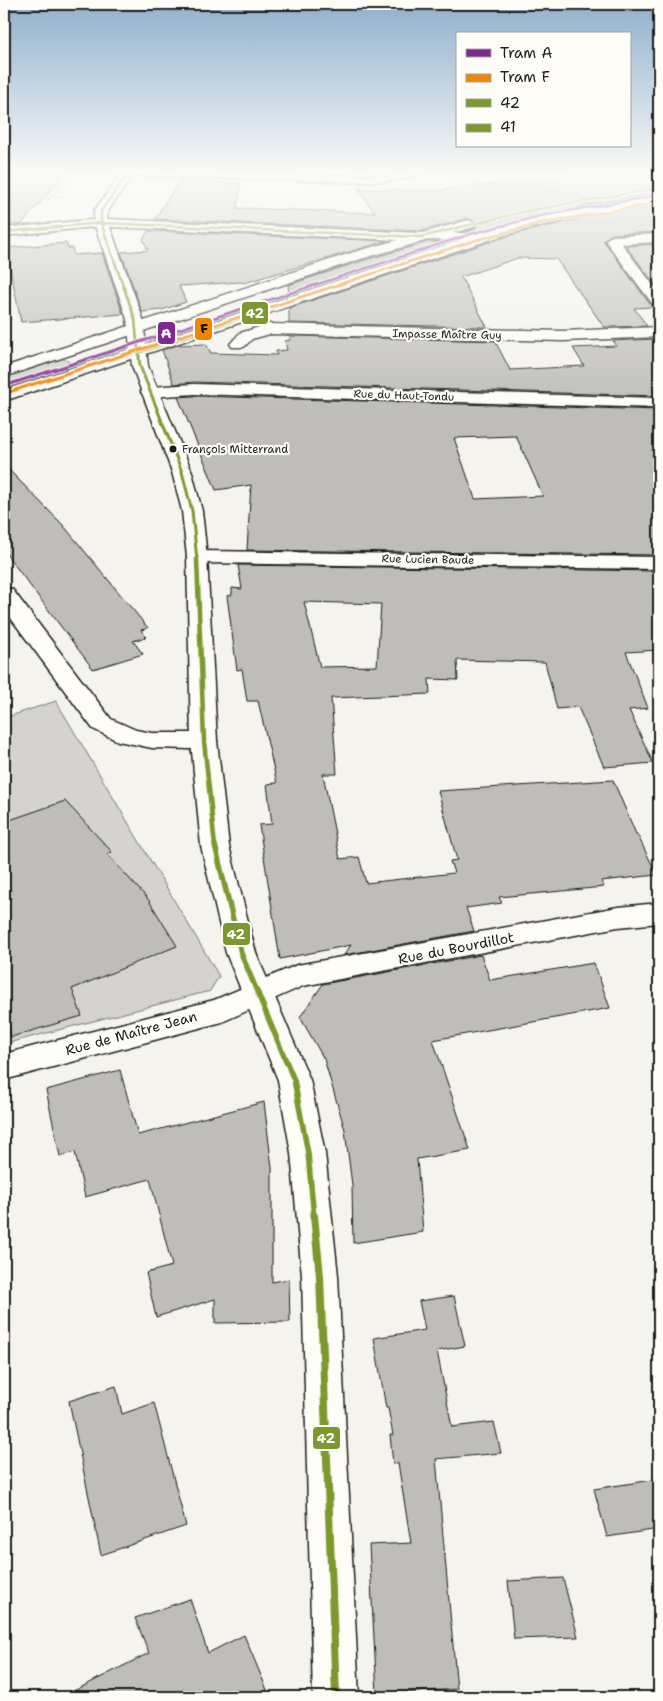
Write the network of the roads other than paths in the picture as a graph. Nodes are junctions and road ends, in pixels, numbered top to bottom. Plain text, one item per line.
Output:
1 (111, 251) edge
2 (376, 251) edge
3 (440, 251) edge
4 (620, 251) edge
5 (659, 303) edge
6 (137, 327) junction
7 (659, 332) edge
8 (238, 344) dead end
9 (139, 352) junction
10 (4, 372) edge
11 (150, 392) junction
12 (4, 396) edge
13 (659, 403) edge
14 (197, 557) junction
15 (659, 563) edge
16 (4, 594) edge
17 (204, 741) junction
18 (659, 913) edge
19 (256, 993) junction
20 (4, 1066) edge
21 (336, 1697) edge

1 - 6 street
2 - 6 street
3 - 9 street
4 - 5 street
6 - 9 street
6 - 10 street
7 - 8 street, Impasse Maître Guy
9 - 11 street
9 - 12 street
11 - 13 street, Rue du Haut-Tondu
11 - 14 street
14 - 15 street, Rue Lucien Baude
14 - 17 street
16 - 17 street
17 - 19 street
18 - 19 street, Rue du Bourdillot
19 - 20 street, Rue de Maître Jean
19 - 21 street

